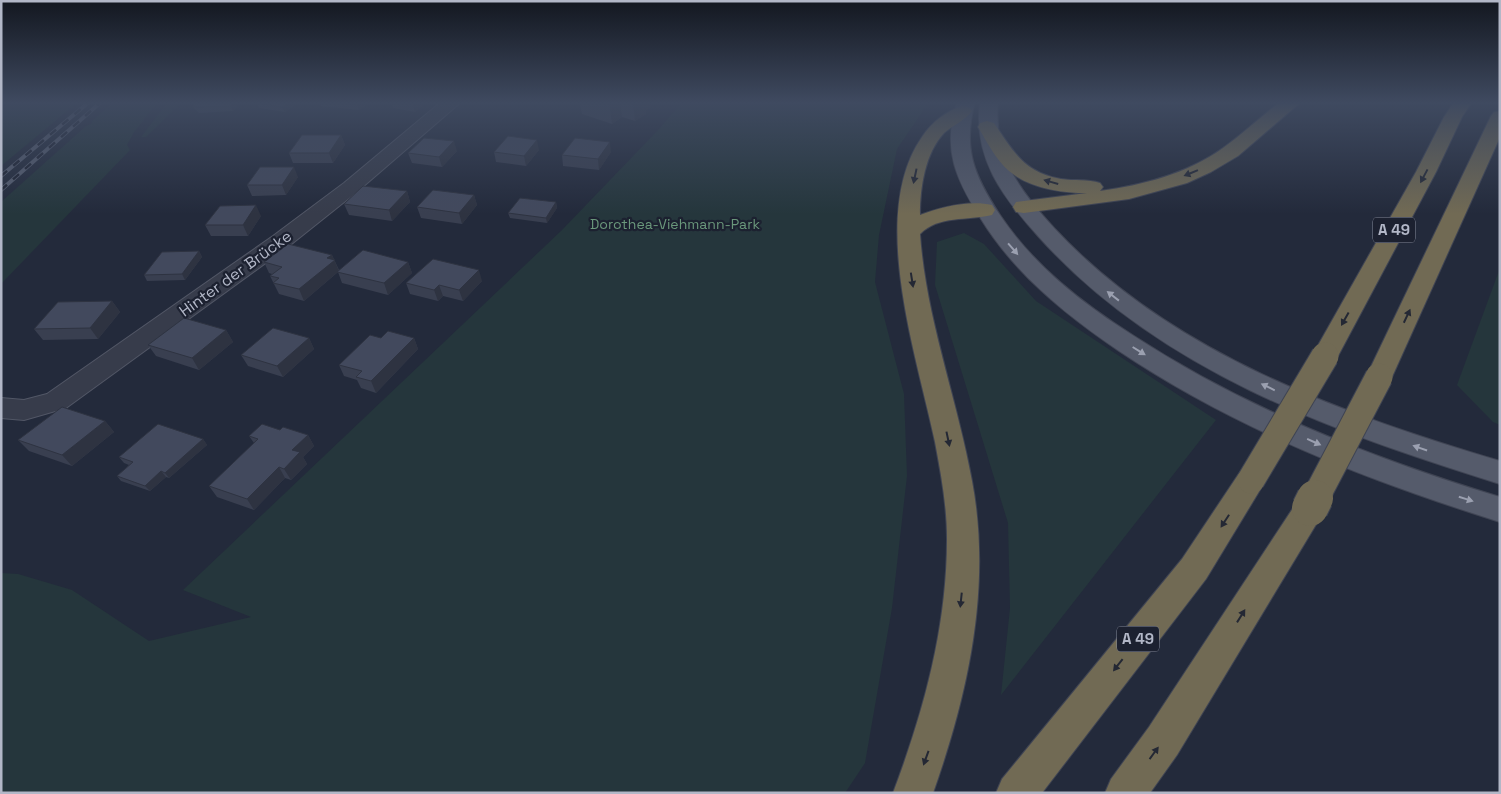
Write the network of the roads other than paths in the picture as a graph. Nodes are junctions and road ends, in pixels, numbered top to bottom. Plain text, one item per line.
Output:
1 (408, 139) edge
2 (930, 139) edge
3 (960, 139) edge
4 (988, 139) edge
5 (996, 139) edge
6 (1245, 139) edge
7 (1442, 139) edge
8 (1491, 146) edge
9 (1169, 181) junction
10 (1024, 207) junction
11 (984, 210) junction
12 (908, 232) junction
13 (1, 408) edge
14 (1500, 473) edge
15 (1500, 510) edge
16 (913, 793) edge
17 (1016, 793) edge
18 (1125, 793) edge

1 - 13 street, Hinter der Brücke
2 -> 12 highway
3 - 11 main road
4 - 10 main road
9 -> 5 highway
6 -> 9 highway
7 -> 17 highway, A 49, bridge
18 -> 8 highway, A 49, bridge
9 - 10 highway
10 - 11 main road
14 -> 10 main road
11 - 12 highway
11 -> 15 main road
12 -> 16 highway

